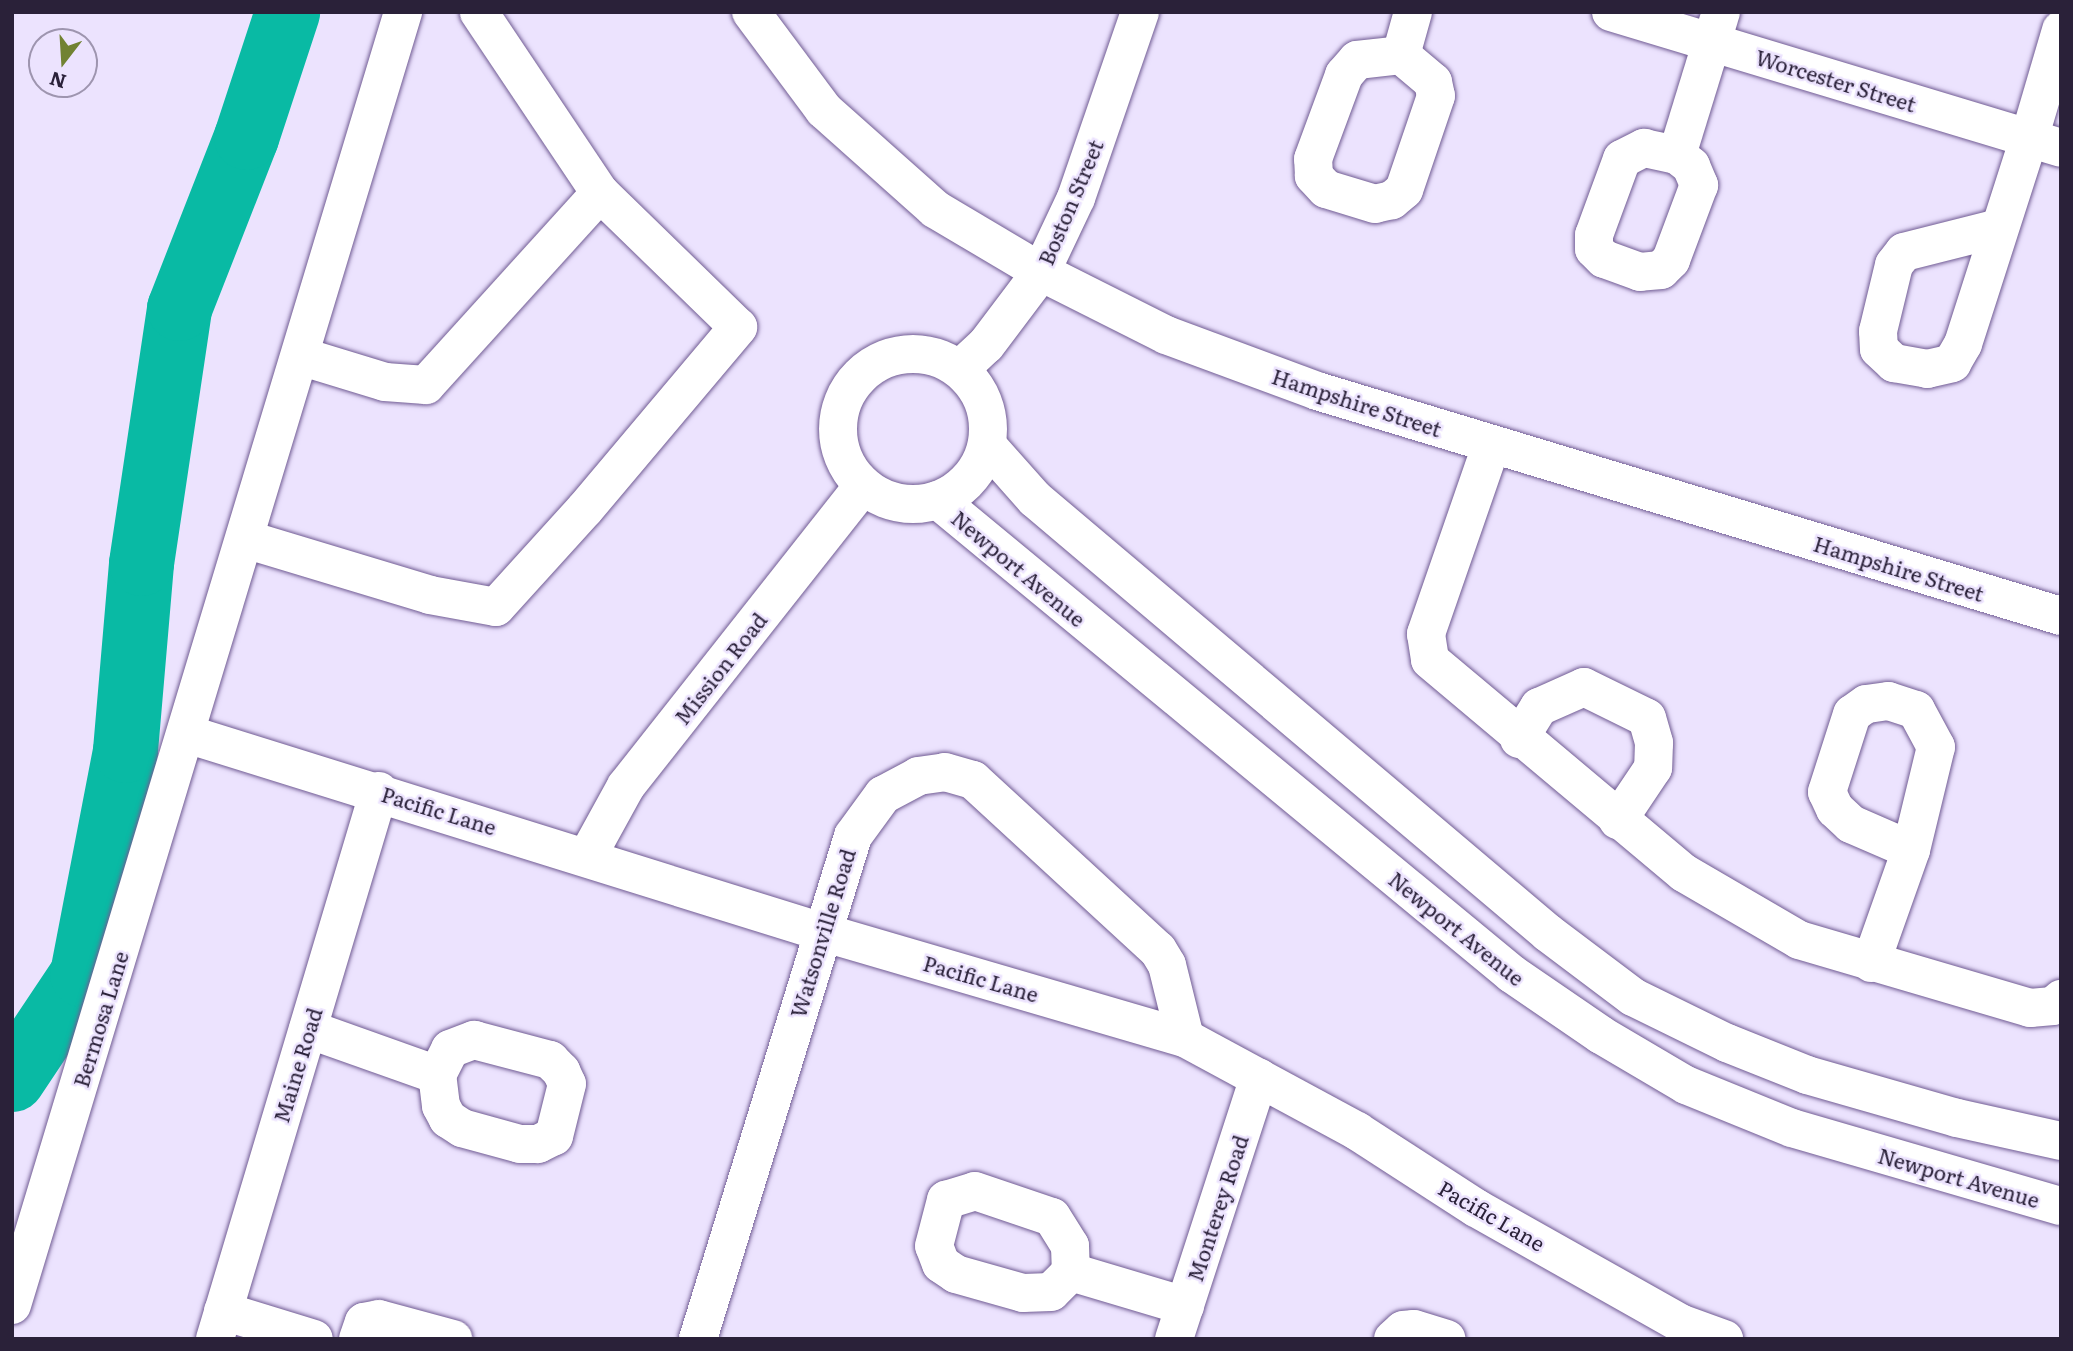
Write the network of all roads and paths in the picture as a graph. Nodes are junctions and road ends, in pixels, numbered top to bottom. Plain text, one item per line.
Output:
1 (403, 12) edge
2 (479, 12) edge
3 (751, 12) edge
4 (1413, 12) edge
5 (1611, 12) edge
6 (1136, 14) edge
7 (1716, 27) edge
8 (2061, 30) edge
9 (1401, 55) dead end
10 (2045, 143) edge
11 (1677, 155) dead end
12 (600, 193) junction
13 (1999, 228) dead end
14 (1041, 272) junction
15 (300, 356) junction
16 (960, 369) junction
17 (987, 445) junction
18 (1491, 446) junction
19 (863, 486) junction
20 (938, 500) junction
21 (245, 539) junction
22 (2061, 616) edge
23 (187, 734) junction
24 (1519, 739) junction
25 (379, 791) junction
26 (1618, 820) junction
27 (1911, 850) dead end
28 (587, 857) junction
29 (822, 932) junction
30 (1871, 963) junction
31 (2061, 999) edge
32 (307, 1028) junction
33 (1185, 1038) junction
34 (437, 1075) dead end
35 (1259, 1077) junction
36 (2061, 1141) edge
37 (2061, 1206) edge
38 (1071, 1272) dead end
39 (12, 1305) edge
40 (1180, 1322) edge
41 (219, 1325) edge
42 (1678, 1331) edge
43 (314, 1339) edge
44 (358, 1339) edge
45 (453, 1339) edge
46 (698, 1339) edge
47 (1393, 1339) edge
48 (1446, 1339) edge
49 (1724, 1339) edge

1 - 15 street, Bermosa Lane
2 - 12 street
3 - 14 street, Hampshire Street
4 - 9 street
5 - 7 street, Worcester Street
6 - 14 street, Boston Street
7 - 10 street, Worcester Street
7 - 11 street
8 - 10 street
10 - 13 street
12 - 15 street
12 - 21 street
14 - 16 street, Boston Street
14 - 18 street, Hampshire Street
15 - 21 street, Bermosa Lane
16 - 17 street
16 - 19 street
17 - 20 street
17 - 36 street
18 - 22 street, Hampshire Street
18 - 24 street
19 - 20 street
19 - 28 street, Mission Road
20 - 37 street, Newport Avenue
21 - 23 street, Bermosa Lane
23 - 25 street, Pacific Lane
23 - 39 street, Bermosa Lane
24 - 26 street
24 - 26 street
25 - 28 street, Pacific Lane
25 - 32 street, Maine Road
26 - 30 street
27 - 30 street
28 - 29 street, Pacific Lane
29 - 33 street, Pacific Lane
29 - 33 street, Watsonville Road
29 - 46 street, Watsonville Road
30 - 31 street
32 - 34 street
32 - 41 street, Maine Road
33 - 35 street, Pacific Lane
35 - 40 street, Monterey Road
35 - 42 street, Pacific Lane
38 - 40 street
41 - 43 street
42 - 49 street, Pacific Lane
44 - 45 street
47 - 48 street

